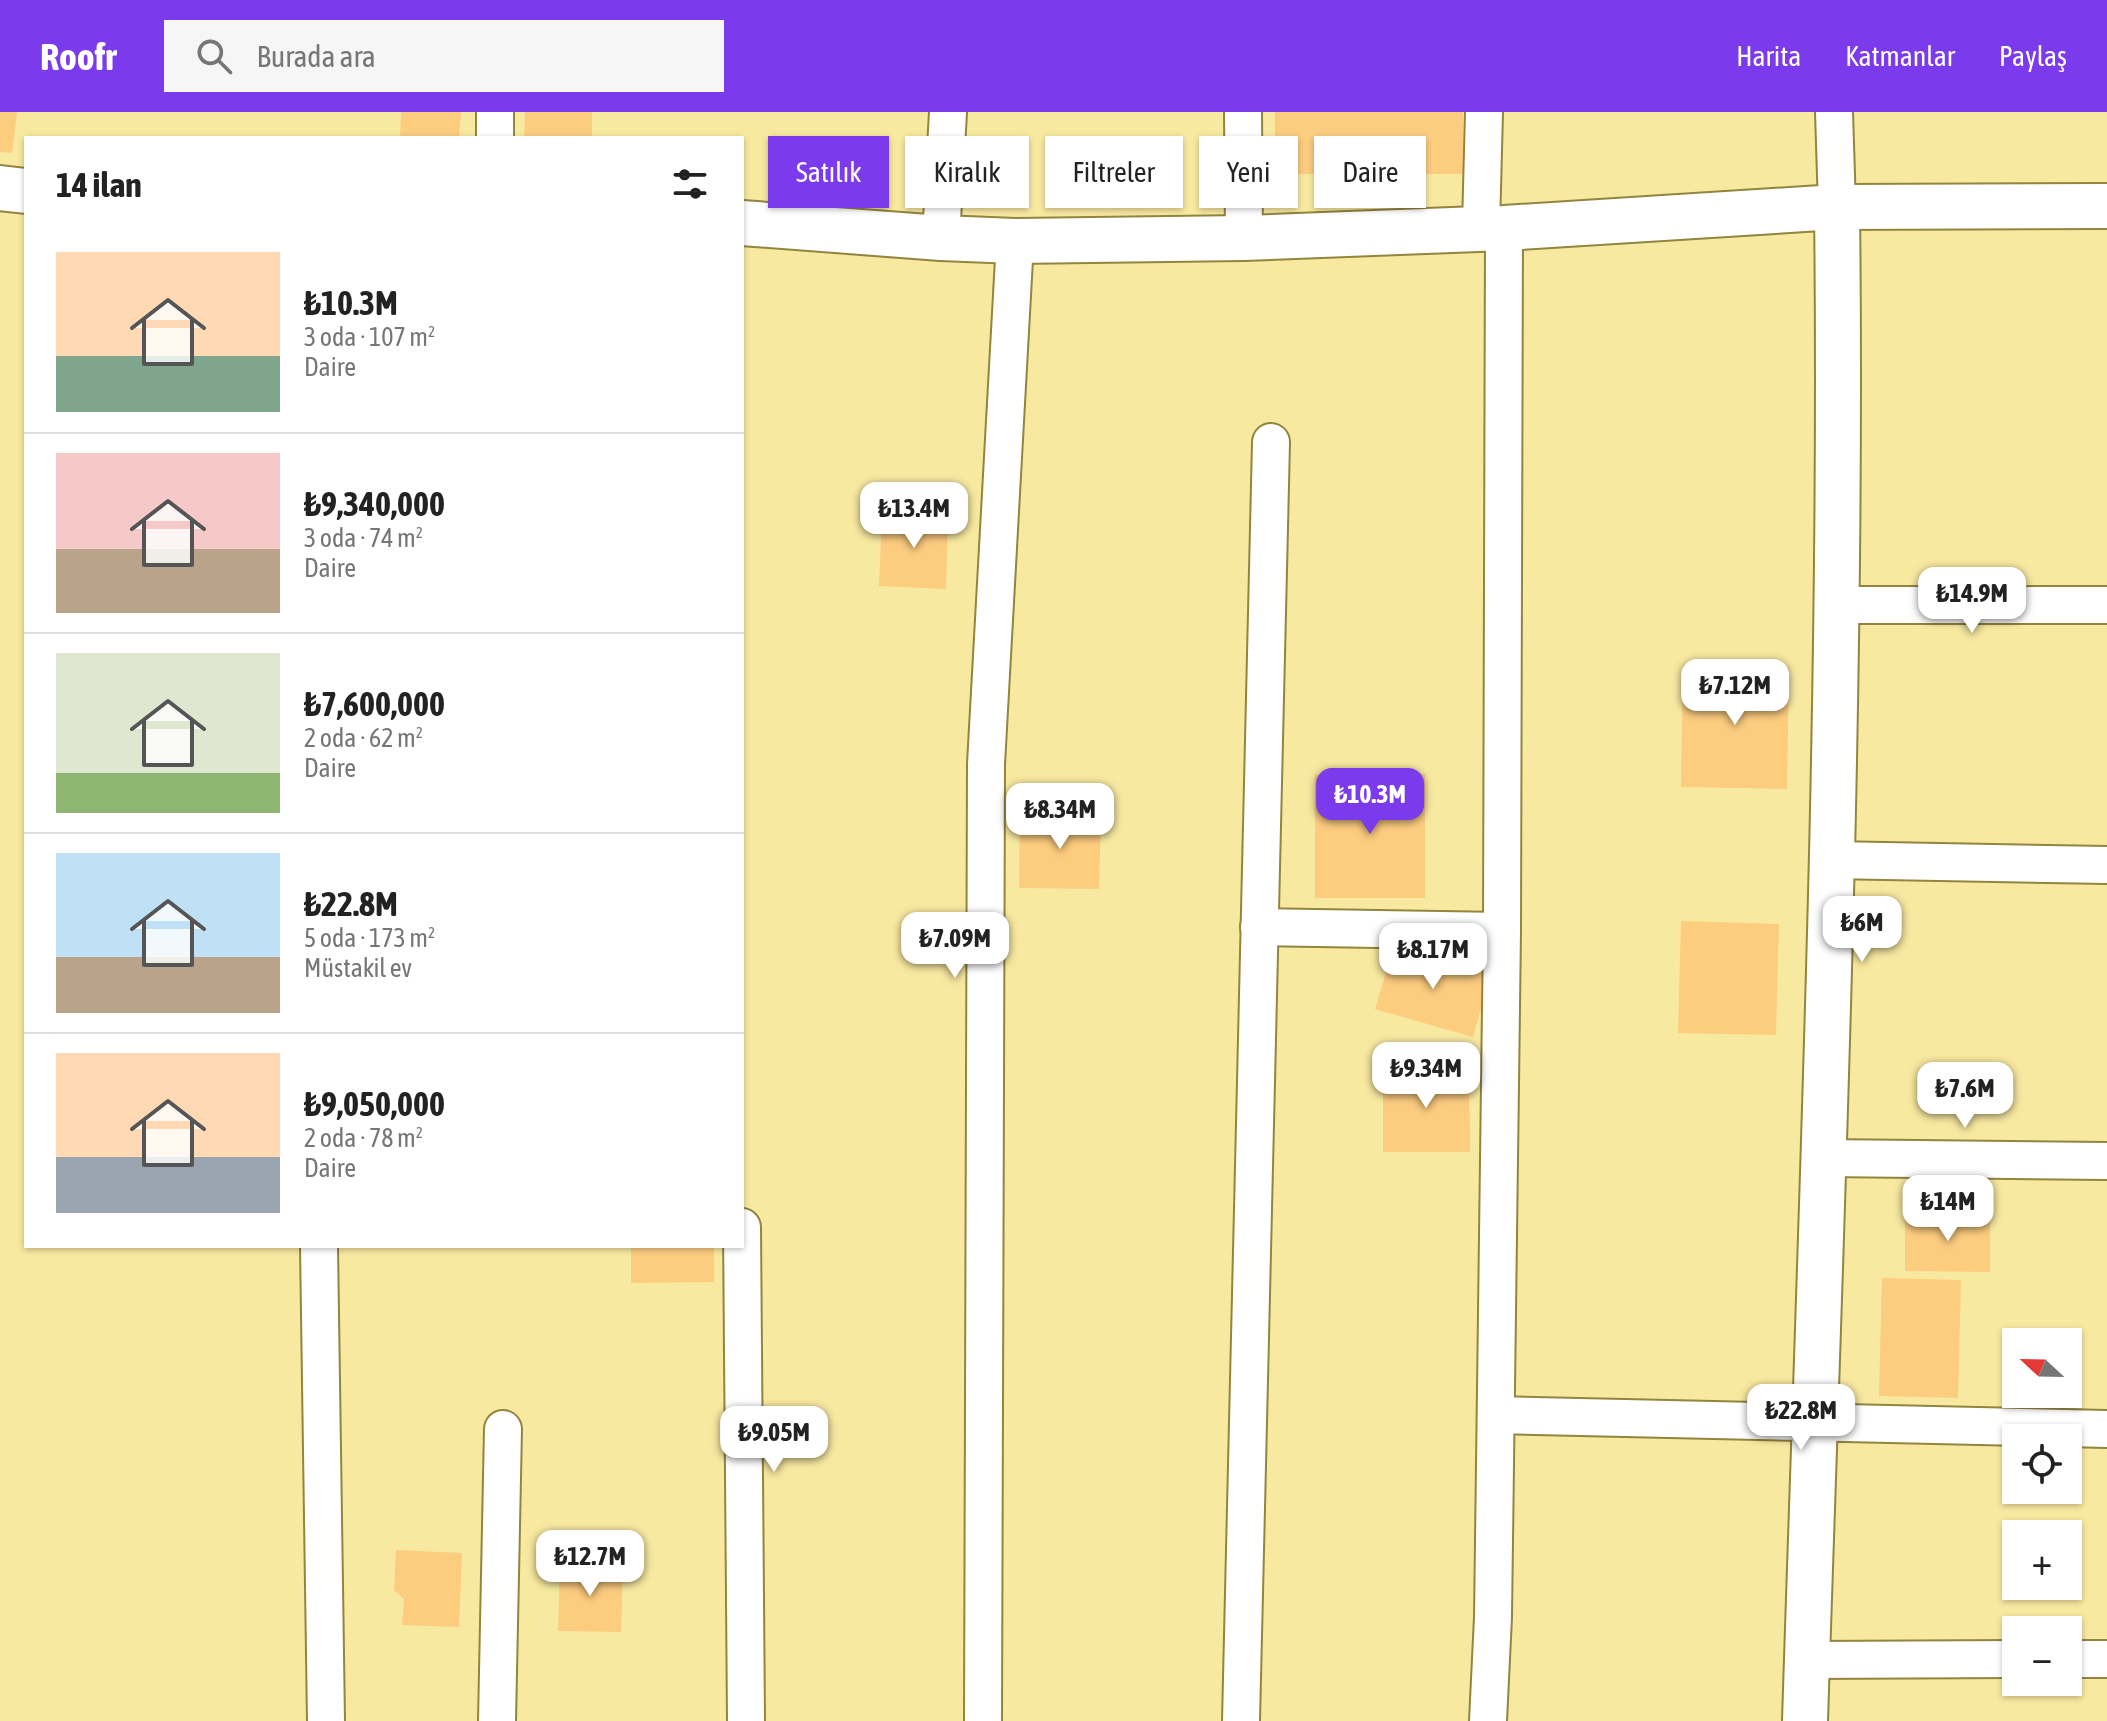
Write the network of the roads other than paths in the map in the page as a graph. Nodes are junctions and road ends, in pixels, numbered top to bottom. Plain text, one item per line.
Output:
1 (495, 112) edge
2 (948, 112) edge
3 (1243, 112) edge
4 (1484, 112) edge
5 (1834, 112) edge
6 (495, 136) edge
7 (0, 188) edge
8 (24, 191) edge
9 (2107, 206) edge
10 (1837, 207) junction
11 (744, 223) edge
12 (1493, 227) junction
13 (941, 238) junction
14 (1244, 238) junction
15 (1015, 241) junction
16 (1271, 442) dead end
17 (1836, 605) junction
18 (2107, 605) edge
19 (1830, 860) junction
20 (2107, 865) edge
21 (1259, 927) junction
22 (1502, 931) junction
23 (1823, 1158) junction
24 (2107, 1161) edge
25 (319, 1248) edge
26 (742, 1248) edge
27 (1496, 1415) junction
28 (1815, 1422) junction
29 (503, 1429) dead end
30 (2107, 1429) edge
31 (2002, 1659) edge
32 (2082, 1659) edge
33 (2107, 1659) edge
34 (1807, 1660) junction
35 (326, 1721) edge
36 (497, 1721) edge
37 (746, 1721) edge
38 (983, 1721) edge
39 (1241, 1721) edge
40 (1488, 1721) edge
41 (1805, 1721) edge

1 - 6 street
2 - 13 street
3 - 14 street
4 - 12 street
5 - 10 street
7 - 8 street
9 - 10 street
10 - 12 street
10 - 17 street
11 - 13 street
12 - 14 street
12 - 22 street
13 - 15 street
14 - 15 street
15 - 38 street
16 - 21 street
17 - 18 street
17 - 19 street
19 - 20 street
19 - 23 street
21 - 22 street
21 - 39 street
22 - 27 street
23 - 24 street
23 - 28 street
25 - 35 street
26 - 37 street
27 - 28 street
27 - 40 street
28 - 30 street
28 - 34 street
29 - 36 street
31 - 34 street
32 - 33 street
34 - 41 street

